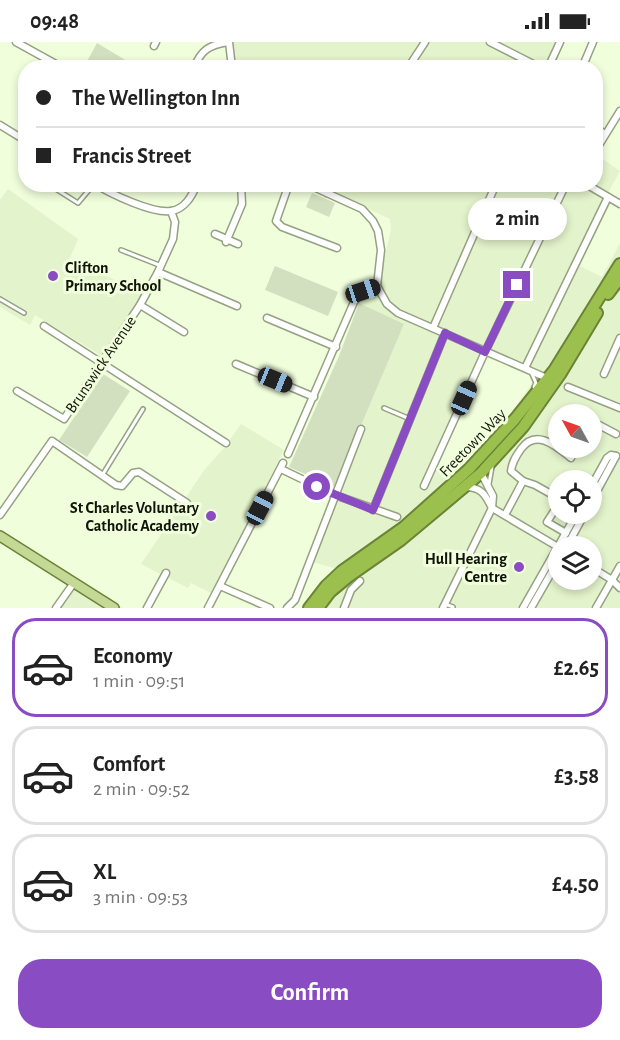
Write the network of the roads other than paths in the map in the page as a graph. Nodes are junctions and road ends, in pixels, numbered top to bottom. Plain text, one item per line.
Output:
1 (16, 42) edge
2 (229, 42) edge
3 (424, 42) edge
4 (490, 42) edge
5 (560, 42) edge
6 (594, 42) edge
7 (49, 60) edge
8 (197, 60) edge
9 (231, 60) edge
10 (413, 60) edge
11 (525, 60) edge
12 (552, 60) edge
13 (586, 60) edge
14 (620, 111) edge
15 (0, 125) edge
16 (603, 131) edge
17 (606, 133) junction
18 (18, 136) edge
19 (603, 138) edge
20 (61, 192) edge
21 (88, 192) edge
22 (109, 192) edge
23 (194, 192) edge
24 (241, 192) edge
25 (286, 192) edge
26 (492, 192) edge
27 (562, 192) edge
28 (600, 192) edge
29 (327, 193) edge
30 (608, 197) junction
31 (620, 204) edge
32 (171, 211) junction
33 (215, 234) dead end
34 (227, 241) junction
35 (238, 244) dead end
36 (337, 248) dead end
37 (121, 250) dead end
38 (620, 264) edge
39 (160, 269) junction
40 (620, 278) edge
41 (377, 286) junction
42 (0, 299) edge
43 (140, 305) junction
44 (237, 306) dead end
45 (24, 313) dead end
46 (267, 318) dead end
47 (44, 326) dead end
48 (433, 328) junction
49 (184, 332) dead end
50 (445, 333) junction
51 (620, 338) edge
52 (336, 347) junction
53 (485, 352) junction
54 (101, 362) junction
55 (236, 364) dead end
56 (528, 370) junction
57 (604, 374) dead end
58 (551, 380) junction
59 (568, 387) dead end
60 (16, 391) dead end
61 (314, 397) junction
62 (534, 403) junction
63 (620, 407) edge
64 (384, 408) dead end
65 (143, 409) dead end
66 (410, 419) junction
67 (602, 427) edge
68 (360, 429) dead end
69 (615, 434) dead end
70 (226, 443) dead end
71 (548, 443) edge
72 (288, 454) dead end
73 (618, 457) edge
74 (470, 469) junction
75 (600, 470) edge
76 (481, 473) junction
77 (102, 475) junction
78 (523, 481) junction
79 (489, 484) junction
80 (602, 484) edge
81 (424, 486) dead end
82 (464, 487) junction
83 (548, 492) edge
84 (335, 495) junction
85 (188, 503) dead end
86 (492, 508) junction
87 (373, 510) junction
88 (0, 515) edge
89 (505, 515) junction
90 (397, 518) dead end
91 (551, 524) edge
92 (571, 524) edge
93 (566, 533) junction
94 (0, 536) edge
95 (564, 536) edge
96 (548, 541) edge
97 (548, 564) edge
98 (620, 566) edge
99 (166, 573) dead end
100 (602, 574) edge
101 (548, 578) edge
102 (612, 580) junction
103 (360, 581) dead end
104 (73, 584) junction
105 (339, 585) junction
106 (220, 586) junction
107 (620, 588) edge
108 (444, 606) edge
109 (453, 607) edge
110 (56, 608) edge
111 (114, 608) edge
112 (147, 608) edge
113 (208, 608) edge
114 (270, 608) edge
115 (287, 608) edge
116 (309, 608) edge
117 (318, 608) edge
118 (325, 608) edge
119 (344, 608) edge
120 (523, 608) edge
121 (531, 608) edge
122 (596, 608) edge

1 - 7 street
2 - 8 street
2 - 9 street
3 - 10 street
4 - 11 street
5 - 12 street
6 - 13 street
14 - 17 street
15 - 18 street
16 - 17 lane
17 - 19 street
20 - 21 lane
22 - 32 street
23 - 32 street
24 - 34 street
25 - 36 street
26 - 48 street
27 - 53 street
28 - 30 street
29 - 41 street
30 - 31 street
30 - 56 street
32 - 39 street, Brunswick Avenue
33 - 34 street
34 - 35 street
37 - 39 lane
38 - 58 highway, Freetown Way
39 - 43 street, Brunswick Avenue
39 - 44 street
40 - 58 highway, Freetown Way
41 - 48 street
41 - 52 street
42 - 45 lane
43 - 49 street
43 - 54 street, Brunswick Avenue
46 - 52 street
47 - 54 street
48 - 50 street
50 - 53 street
50 - 66 street
51 - 57 street
52 - 61 street
53 - 56 street
53 - 81 street
54 - 60 street, Brunswick Avenue
54 - 70 street
55 - 61 street
56 - 58 street
56 - 62 lane
58 - 62 highway, Freetown Way
59 - 63 street
61 - 72 street
62 - 74 highway, Freetown Way
62 - 76 highway, Freetown Way
62 - 79 lane
64 - 66 lane
65 - 77 lane
66 - 87 street
67 - 69 street
68 - 84 street
71 - 78 street
73 - 75 street
73 - 80 street
74 - 76 lane
74 - 116 highway, Freetown Way
76 - 79 street
76 - 82 highway, Freetown Way
77 - 85 street
77 - 88 street
78 - 83 street
78 - 89 street
79 - 86 street
82 - 86 street
82 - 105 highway, Freetown Way
84 - 87 street
84 - 106 street
84 - 115 street
86 - 89 street
86 - 108 street
87 - 90 street
89 - 96 street
91 - 93 street
92 - 93 street
93 - 95 street
94 - 104 main road
97 - 120 street
98 - 102 street
99 - 112 street
100 - 102 street
101 - 121 street
102 - 107 street
102 - 122 street
103 - 119 street
104 - 110 street
104 - 111 main road
105 - 117 highway, Freetown Way
105 - 118 highway
106 - 113 street
106 - 114 street
108 - 109 lane

